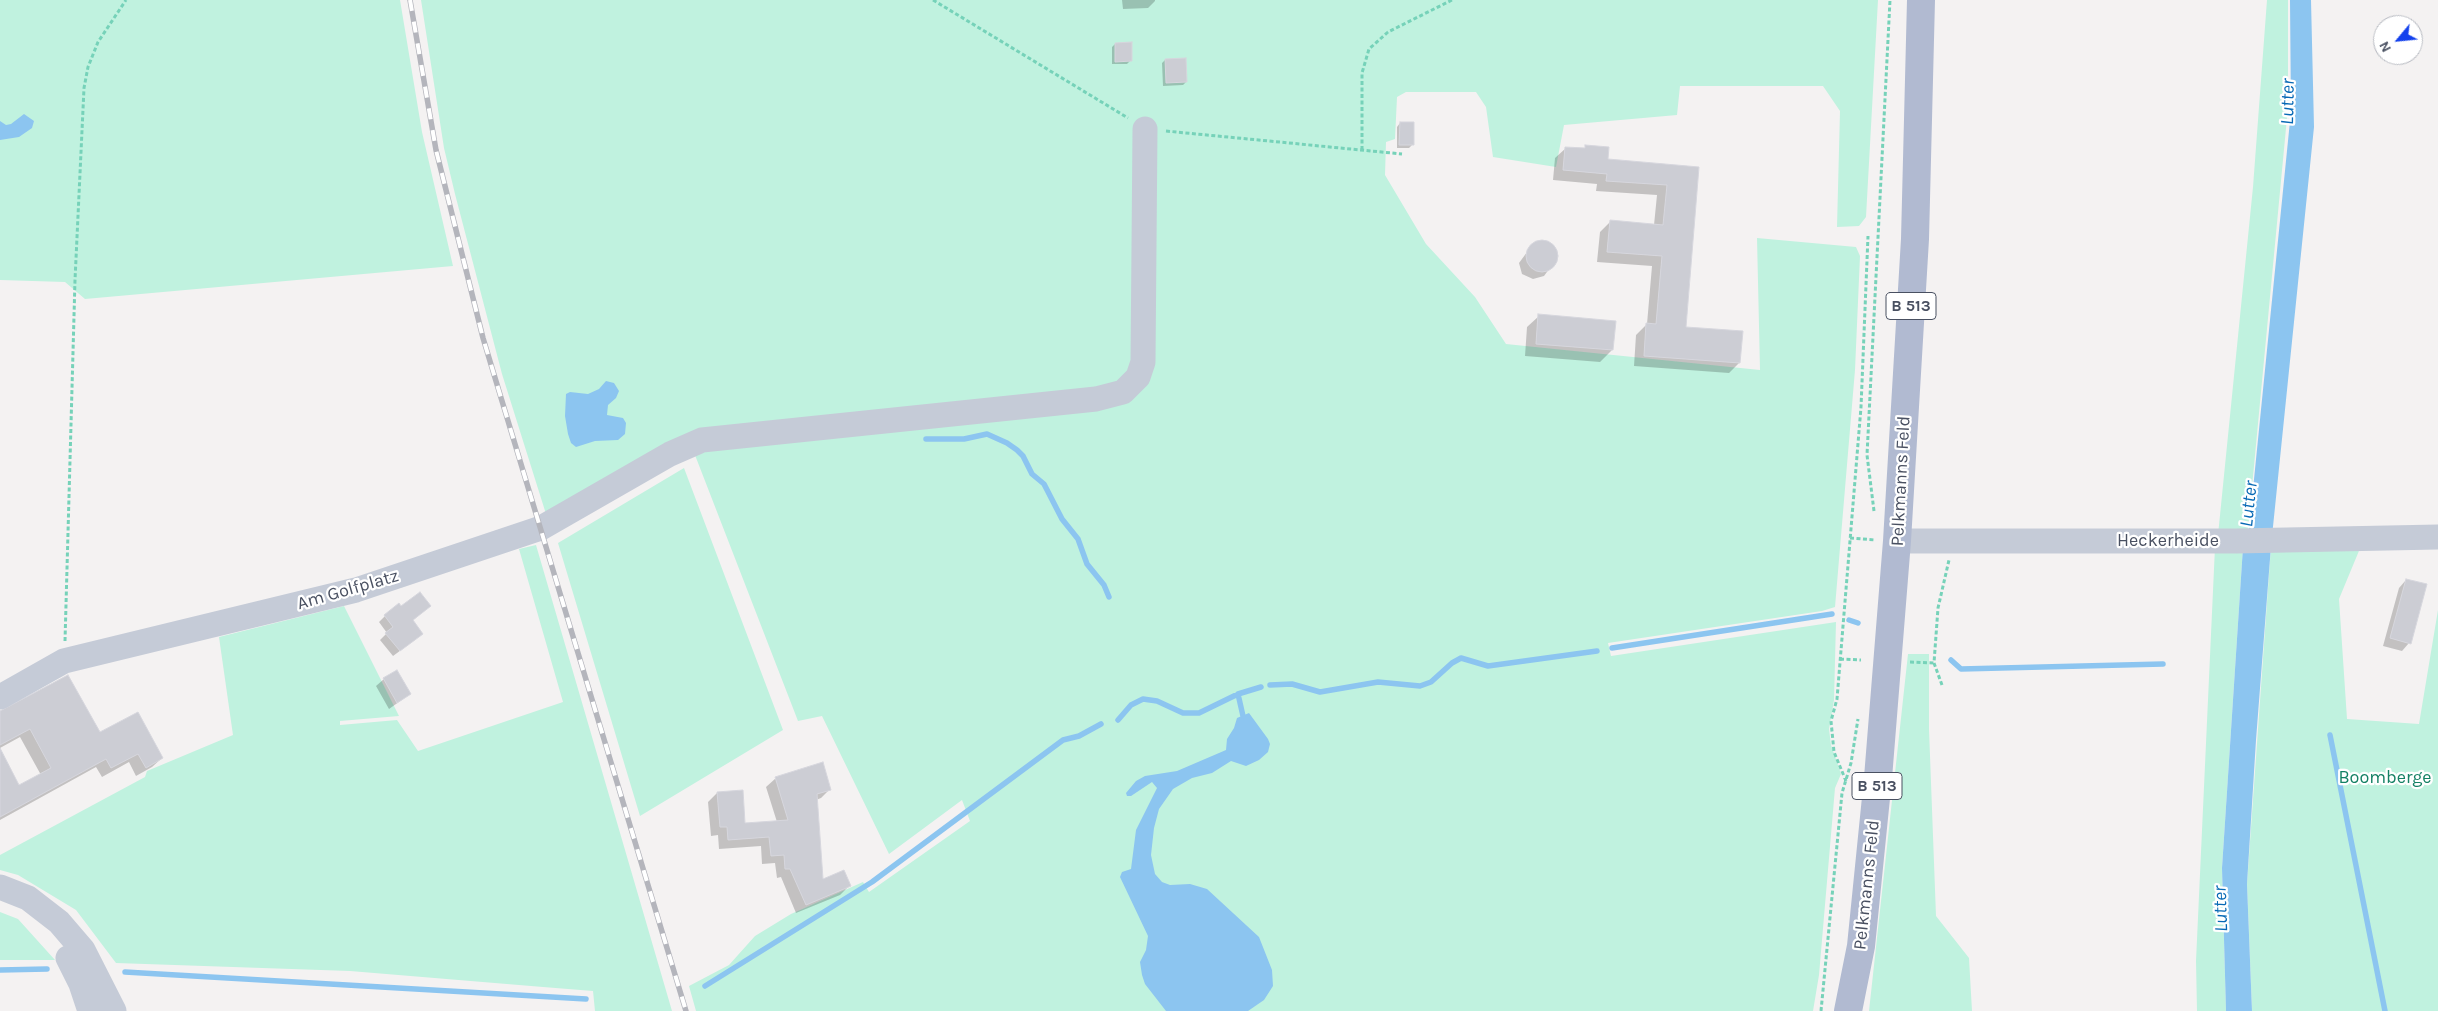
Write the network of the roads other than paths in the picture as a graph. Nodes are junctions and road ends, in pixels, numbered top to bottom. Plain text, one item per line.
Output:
1 (1921, 0) edge
2 (1145, 129) road end
3 (2438, 537) edge
4 (1882, 541) junction
5 (0, 697) edge
6 (0, 887) edge
7 (28, 898) junction
8 (1859, 961) junction
9 (90, 1011) edge
10 (114, 1011) edge
11 (1848, 1011) edge
12 (1860, 1011) edge

1 - 4 main road, Pelkmanns Feld / B 513
2 - 5 street, Am Golfplatz
3 - 4 street, Heckerheide
4 - 8 main road, Pelkmanns Feld / B 513
6 - 7 street
7 - 9 street
7 - 10 street
8 - 11 main road, Pelkmanns Feld / B 513
8 - 12 main road, Pelkmanns Feld / B 513

